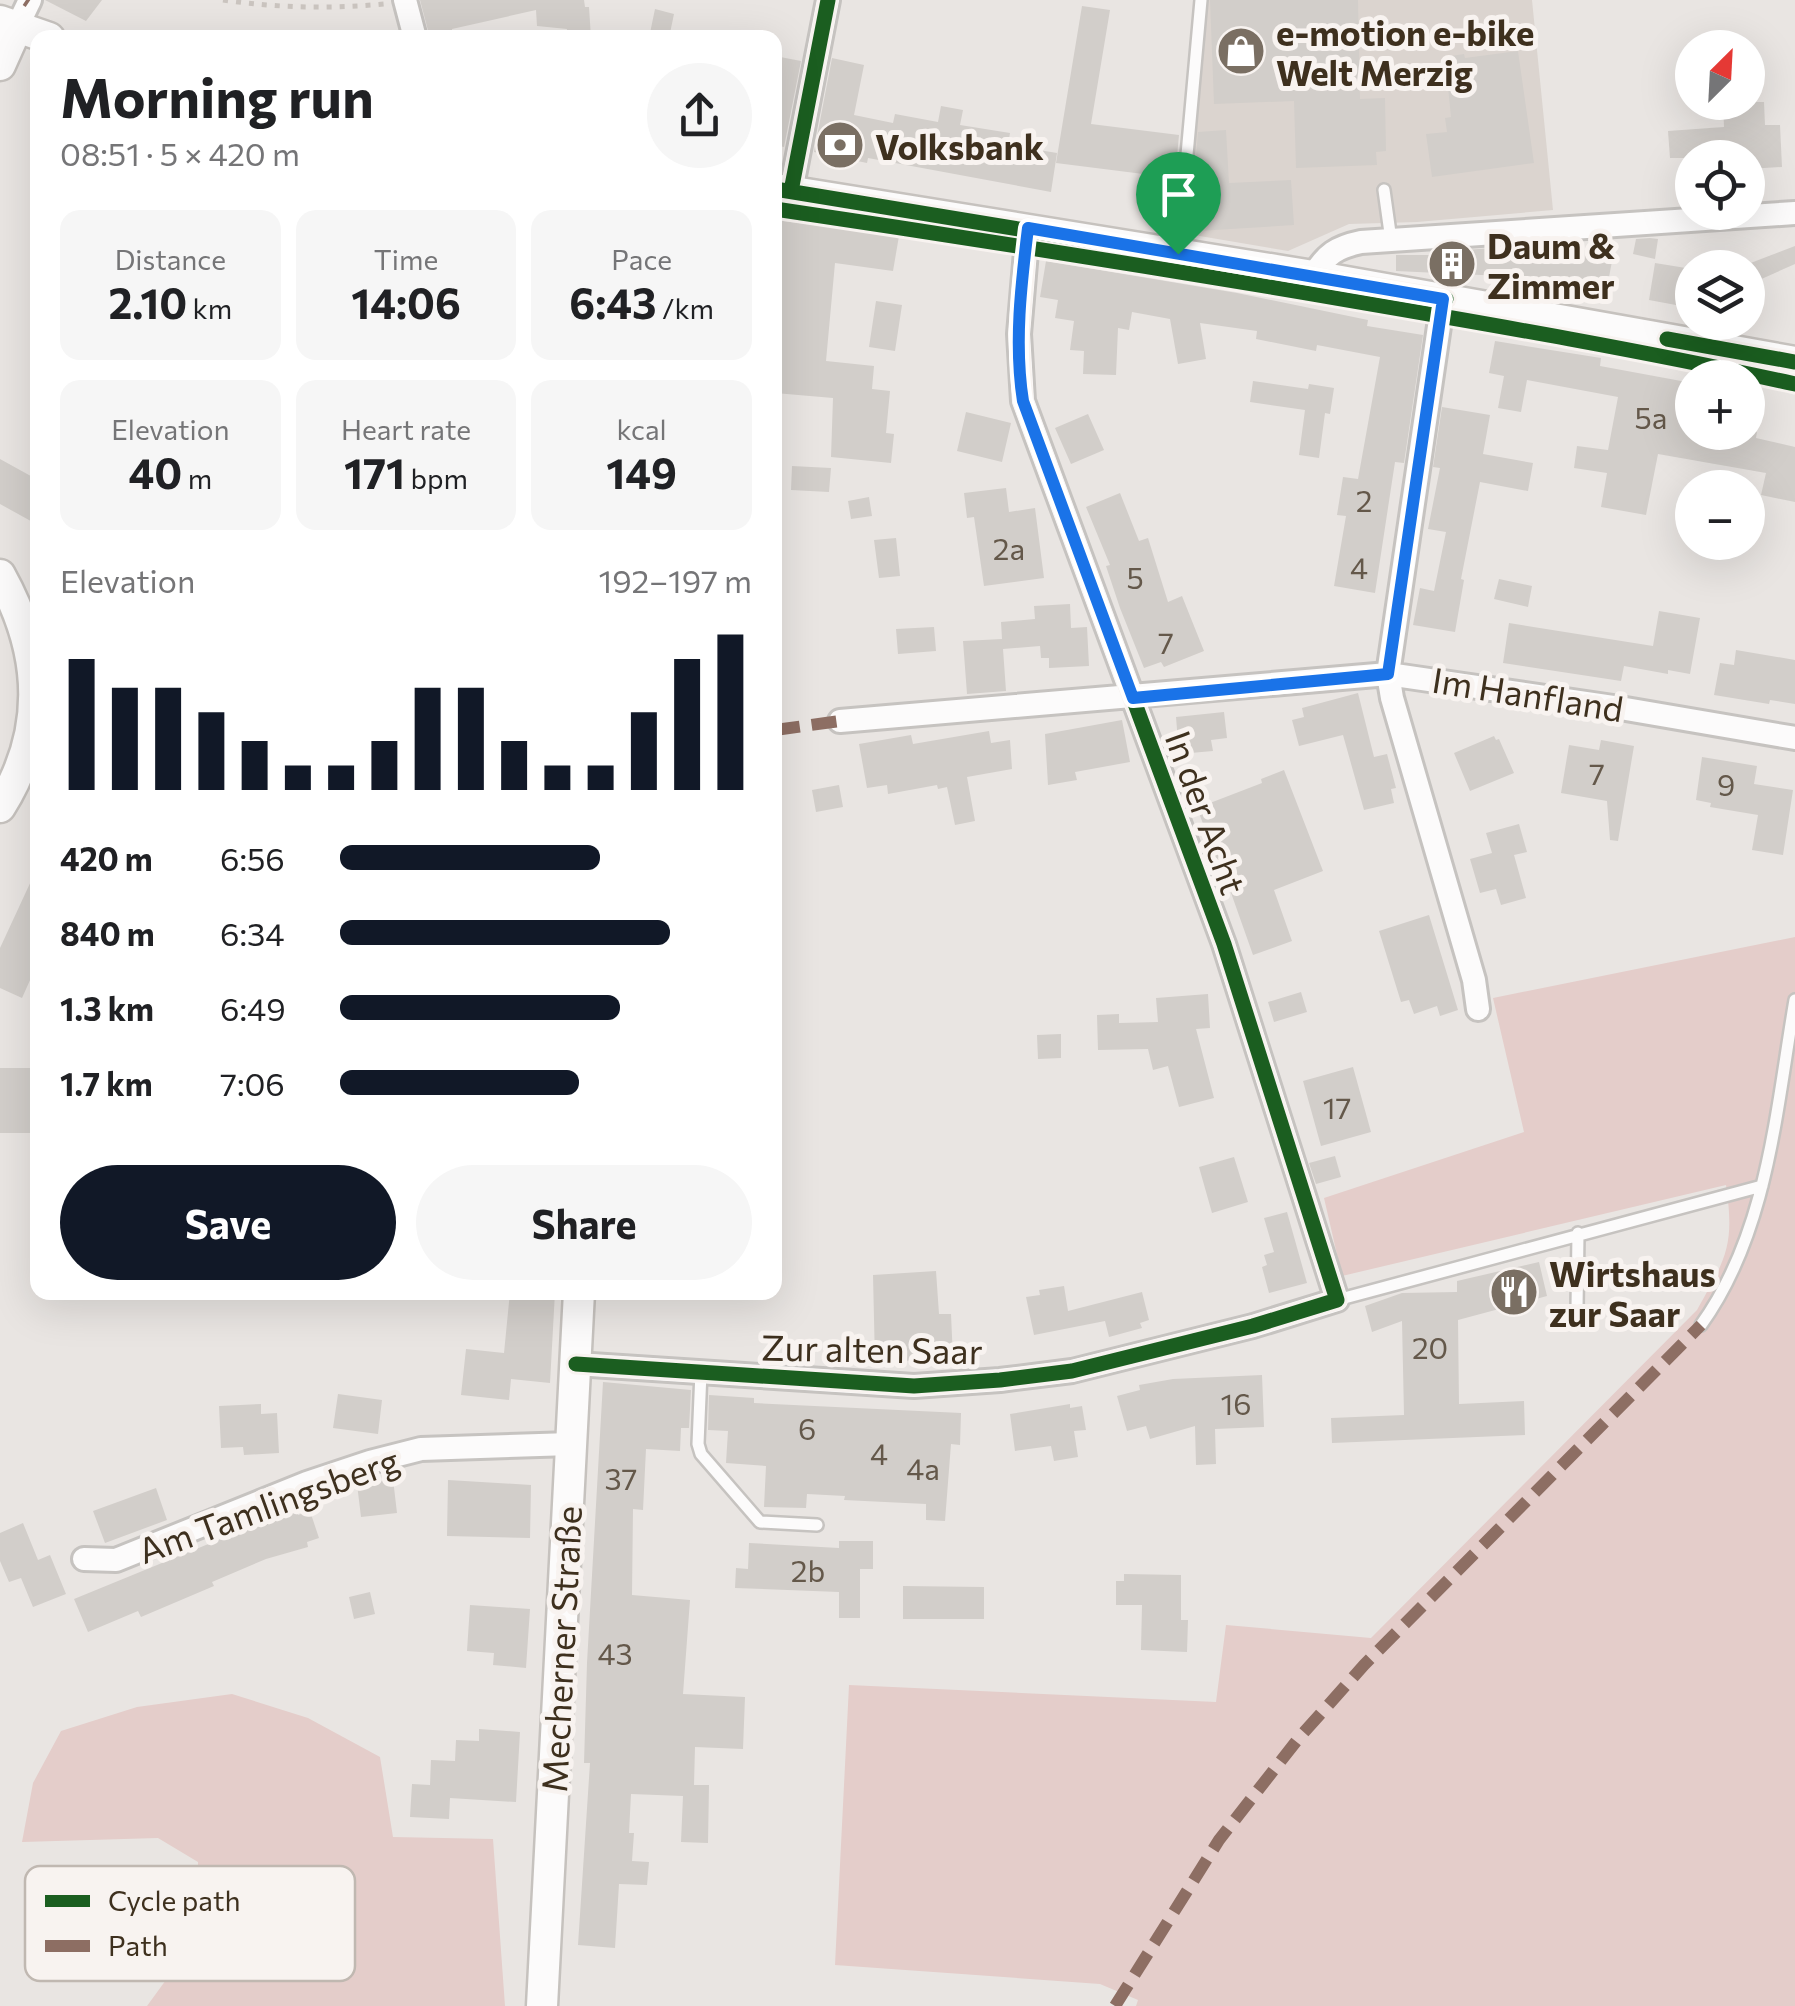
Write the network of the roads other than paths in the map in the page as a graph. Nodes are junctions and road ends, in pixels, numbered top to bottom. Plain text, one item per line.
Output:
1 (828, 0) edge
2 (1201, 0) edge
3 (405, 1) edge
4 (16, 16) edge
5 (37, 30) edge
6 (412, 30) edge
7 (0, 66) edge
8 (783, 190) edge
9 (1384, 190) dead end
10 (1795, 213) edge
11 (1028, 228) junction
12 (1391, 240) junction
13 (1178, 254) junction
14 (1313, 276) junction
15 (1443, 299) junction
16 (1795, 362) edge
17 (0, 575) edge
18 (28, 604) edge
19 (30, 648) edge
20 (1388, 674) junction
21 (1133, 698) junction
22 (840, 721) dead end
23 (30, 726) edge
24 (1795, 738) edge
25 (0, 808) edge
26 (1795, 1000) edge
27 (1478, 1009) dead end
28 (1762, 1186) junction
29 (1578, 1234) junction
30 (579, 1300) edge
31 (1336, 1300) junction
32 (1577, 1309) dead end
33 (1700, 1324) dead end
34 (576, 1364) junction
35 (702, 1372) junction
36 (572, 1444) junction
37 (817, 1525) dead end
38 (84, 1560) dead end
39 (542, 2006) edge

1 - 8 street
2 - 13 lane
3 - 6 street
4 - 5 main road
4 - 7 main road
8 - 11 main road
9 - 12 lane
10 - 12 street
11 - 13 main road
11 - 21 street, In der Acht
12 - 14 street
13 - 14 main road
14 - 15 main road
15 - 16 main road
15 - 20 street
17 - 18 main road
18 - 19 main road
20 - 21 street, Im Hanfland
20 - 24 street, Im Hanfland
20 - 27 street
21 - 22 street, Im Hanfland
21 - 31 street, In der Acht
23 - 25 main road
26 - 28 lane
28 - 29 lane, Zur alten Saar
28 - 33 lane
29 - 31 lane, Zur alten Saar
29 - 32 lane
30 - 34 main road, Mecherner Straße
31 - 35 street, Zur alten Saar
34 - 35 street, Zur alten Saar
34 - 36 main road, Mecherner Straße
35 - 37 lane
36 - 38 street, Am Tamlingsberg
36 - 39 main road, Mecherner Straße

